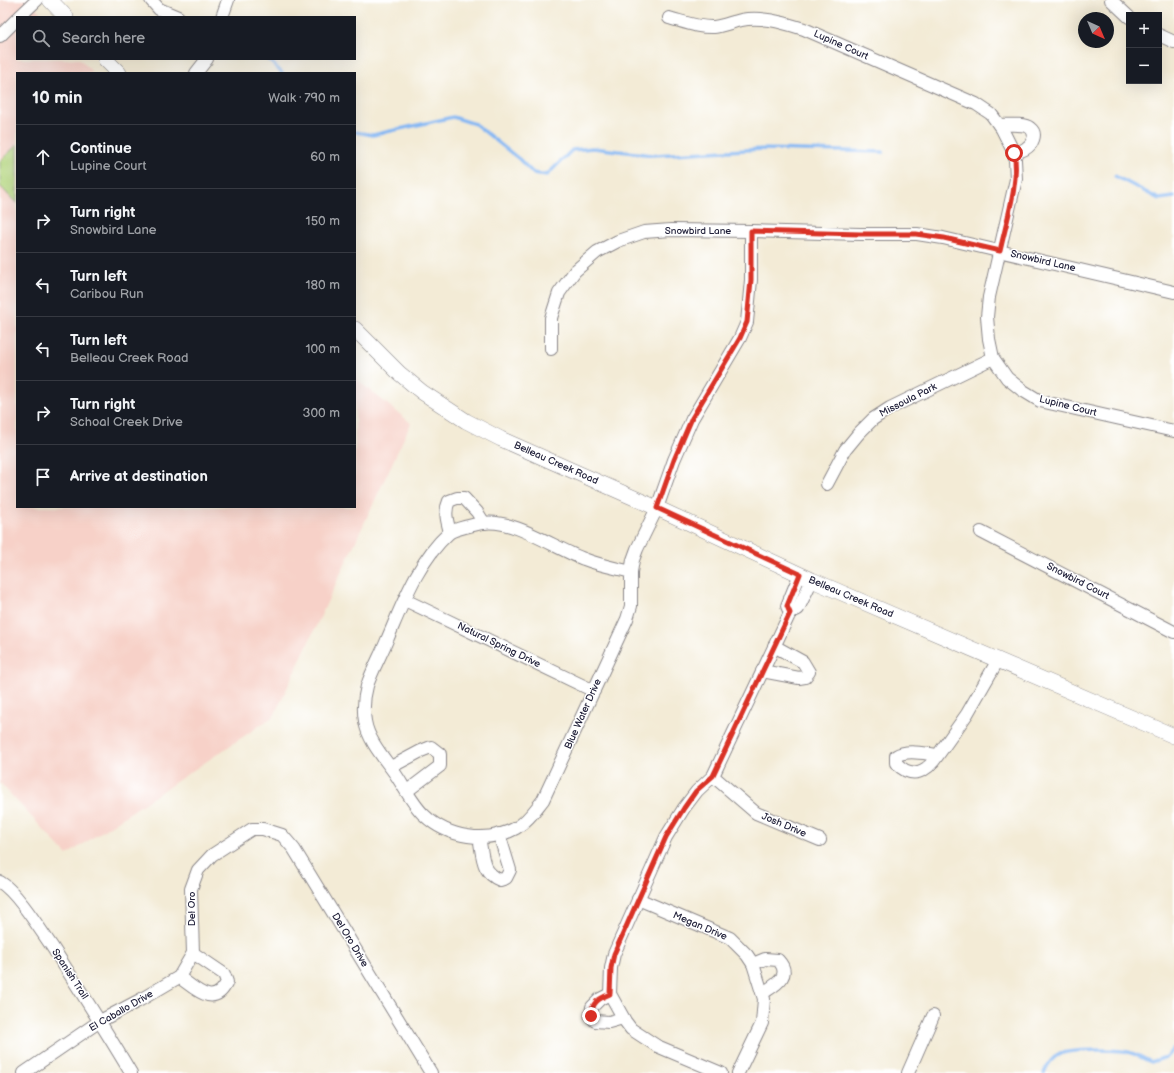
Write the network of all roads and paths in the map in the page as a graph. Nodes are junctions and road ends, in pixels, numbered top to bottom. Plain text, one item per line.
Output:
1 (37, 0) edge
2 (50, 0) edge
3 (151, 0) edge
4 (228, 0) edge
5 (1111, 0) edge
6 (1126, 15) edge
7 (20, 16) edge
8 (65, 16) edge
9 (176, 16) edge
10 (222, 16) edge
11 (669, 18) dead end
12 (16, 20) edge
13 (0, 36) edge
14 (1162, 36) edge
15 (1174, 42) edge
16 (106, 60) edge
17 (206, 60) edge
18 (118, 72) edge
19 (197, 72) edge
20 (999, 124) junction
21 (1014, 153) junction
22 (751, 231) junction
23 (1000, 251) junction
24 (1174, 292) edge
25 (356, 331) edge
26 (551, 349) dead end
27 (993, 358) junction
28 (1174, 431) edge
29 (827, 484) dead end
30 (657, 508) junction
31 (484, 523) junction
32 (450, 532) junction
33 (981, 532) dead end
34 (631, 572) junction
35 (806, 577) junction
36 (405, 600) junction
37 (1174, 632) edge
38 (774, 646) junction
39 (998, 660) junction
40 (762, 672) junction
41 (594, 691) junction
42 (1174, 736) edge
43 (938, 755) dead end
44 (391, 767) junction
45 (713, 776) junction
46 (407, 791) junction
47 (252, 829) joint
48 (499, 834) junction
49 (480, 838) junction
50 (820, 840) dead end
51 (0, 882) edge
52 (638, 899) junction
53 (193, 953) junction
54 (753, 964) junction
55 (182, 972) junction
56 (763, 993) junction
57 (610, 994) junction
58 (933, 1016) dead end
59 (623, 1018) junction
60 (100, 1021) junction
61 (24, 1073) edge
62 (132, 1073) edge
63 (431, 1073) edge
64 (721, 1073) edge
65 (738, 1073) edge
66 (908, 1073) edge

1 - 7 street
2 - 8 main road
3 - 9 street
4 - 10 street
5 - 6 street
11 - 20 street, Lupine Court
12 - 13 street
14 - 15 street
16 - 18 main road
17 - 19 street
20 - 21 street, Lupine Court
20 - 21 street
21 - 23 street, Lupine Court
22 - 23 street, Snowbird Lane
22 - 26 street, Snowbird Lane
22 - 30 street, Blue Water Drive
23 - 24 street, Snowbird Lane
23 - 27 street, Lupine Court
25 - 30 main road, Belleau Creek Road
27 - 28 street, Lupine Court
27 - 29 street, Missoula Park
30 - 34 street, Blue Water Drive
30 - 35 main road, Belleau Creek Road
31 - 32 street
31 - 32 street
31 - 34 street
32 - 36 street, Blue Water Drive
33 - 37 street, Snowbird Court
34 - 41 street, Blue Water Drive
35 - 38 street
35 - 39 main road, Belleau Creek Road
36 - 41 street, Natural Spring Drive
36 - 44 street, Blue Water Drive
38 - 40 street
38 - 40 street
39 - 42 main road, Belleau Creek Road
39 - 43 street
40 - 45 street
41 - 48 street, Blue Water Drive
44 - 46 street, Blue Water Drive
44 - 46 street
45 - 50 street, Josh Drive
45 - 52 street
46 - 49 street, Blue Water Drive
47 - 53 street, Del Oro
47 - 63 street, Del Oro Drive
48 - 49 street, Blue Water Drive
48 - 49 street
51 - 60 street, Spanish Trail
52 - 54 street, Megan Drive
52 - 57 street
53 - 55 street, Del Oro
53 - 55 street
54 - 56 street, Megan Drive
54 - 56 street
55 - 60 street, El Caballo Drive
56 - 65 street, Megan Drive
57 - 59 street
57 - 59 street
58 - 66 street
59 - 64 street
60 - 61 street, El Caballo Drive
60 - 62 street, Spanish Trail

